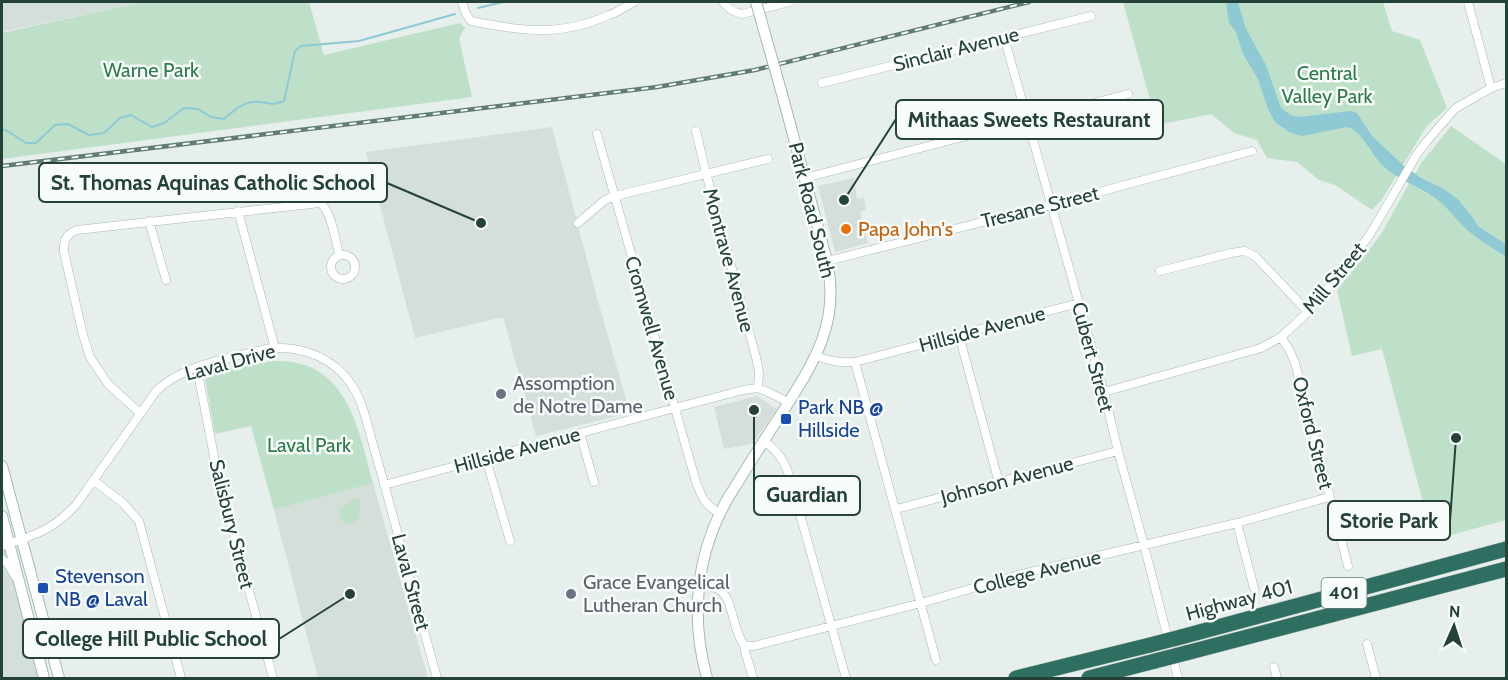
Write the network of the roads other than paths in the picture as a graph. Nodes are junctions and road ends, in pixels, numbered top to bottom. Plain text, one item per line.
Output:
1 (462, 2) edge
2 (634, 2) edge
3 (723, 2) edge
4 (756, 2) edge
5 (789, 2) edge
6 (1468, 2) edge
7 (1091, 16) dead end
8 (1004, 37) junction
9 (822, 83) dead end
10 (1506, 83) edge
11 (1491, 88) junction
12 (1128, 94) dead end
13 (1027, 120) junction
14 (696, 131) dead end
15 (597, 134) dead end
16 (1252, 152) dead end
17 (768, 159) dead end
18 (706, 173) junction
19 (805, 178) junction
20 (615, 196) junction
21 (1050, 205) junction
22 (238, 211) junction
23 (149, 221) junction
24 (578, 223) dead end
25 (339, 255) dead end
26 (827, 261) junction
27 (1160, 271) dead end
28 (166, 280) dead end
29 (1079, 303) junction
30 (1308, 312) junction
31 (959, 335) junction
32 (1281, 337) junction
33 (275, 348) junction
34 (816, 356) junction
35 (855, 362) junction
36 (197, 368) junction
37 (758, 388) junction
38 (1104, 392) junction
39 (788, 402) junction
40 (674, 408) junction
41 (140, 413) junction
42 (579, 433) junction
43 (764, 441) junction
44 (1118, 451) junction
45 (486, 459) junction
46 (2, 466) edge
47 (93, 480) junction
48 (594, 482) dead end
49 (999, 483) junction
50 (384, 485) junction
51 (1329, 497) junction
52 (896, 509) junction
53 (719, 513) junction
54 (2, 516) edge
55 (1238, 523) junction
56 (24, 536) junction
57 (5, 540) edge
58 (510, 541) dead end
59 (1144, 545) junction
60 (1506, 549) edge
61 (2, 559) edge
62 (1348, 566) dead end
63 (1506, 569) edge
64 (19, 584) junction
65 (699, 585) junction
66 (1254, 588) dead end
67 (921, 603) junction
68 (832, 626) junction
69 (1367, 644) dead end
70 (745, 646) junction
71 (936, 660) dead end
72 (1274, 667) dead end
73 (44, 678) edge
74 (59, 678) edge
75 (181, 678) edge
76 (273, 678) edge
77 (437, 678) edge
78 (707, 678) edge
79 (753, 678) edge
80 (846, 678) edge
81 (1016, 678) edge
82 (1089, 678) edge
83 (1178, 678) edge
84 (1277, 678) edge
85 (1376, 678) edge

1 - 2 street
3 - 5 street
4 - 19 main road, Park Road South, bridge
6 - 11 street
7 - 8 street, Sinclair Avenue
8 - 9 street, Sinclair Avenue
8 - 13 street, Cubert Street
10 - 11 street, Mill Street
11 - 30 street, Mill Street
12 - 13 street
13 - 19 street
13 - 21 street, Cubert Street
14 - 18 street, Montrave Avenue
15 - 20 street, Cromwell Avenue
16 - 21 street, Tresane Street
17 - 18 street
18 - 20 street
18 - 37 street, Montrave Avenue
19 - 26 main road, Park Road South
20 - 24 street
20 - 40 street, Cromwell Avenue
21 - 26 street, Tresane Street
21 - 29 street, Cubert Street
22 - 23 street
22 - 25 street
22 - 33 street
23 - 28 street
23 - 41 street
26 - 34 main road, Park Road South
27 - 30 street
29 - 31 street, Hillside Avenue
29 - 38 street, Cubert Street
30 - 32 street, Mill Street
31 - 35 street, Hillside Avenue
31 - 49 street
32 - 38 street, Mill Street
32 - 51 street, Oxford Street
33 - 36 street, Laval Drive
33 - 50 street, Laval Drive
34 - 35 street, Hillside Avenue
34 - 39 main road, Park Road South
35 - 52 street
36 - 41 street, Laval Drive
36 - 76 street, Salisbury Street
37 - 39 street
37 - 40 street, Hillside Avenue
38 - 44 street, Cubert Street
39 - 43 main road, Park Road South
40 - 42 street, Hillside Avenue
40 - 53 street, Cromwell Avenue
41 - 47 street, Laval Drive
42 - 45 street, Hillside Avenue
42 - 48 street
43 - 53 main road, Park Road South
43 - 68 street
44 - 49 street, Johnson Avenue
44 - 59 street, Cubert Street
45 - 50 street, Hillside Avenue
45 - 58 street
46 - 56 main road
47 - 56 street, Laval Drive
47 - 75 street
49 - 52 street, Johnson Avenue
50 - 77 street, Laval Street
51 - 55 street, College Avenue
51 - 62 street, Oxford Street
52 - 67 street
53 - 65 main road, Park Road South
54 - 57 main road
55 - 59 street, College Avenue
55 - 66 street
56 - 57 street, Laval Drive
56 - 74 main road
57 - 64 main road
59 - 67 street, College Avenue
59 - 83 street, Cubert Street
60 - 81 highway, Highway 401 / 401, bridge
61 - 64 street
63 - 82 highway, Highway 401 / 401, bridge
64 - 73 main road
65 - 70 street
65 - 78 main road, Park Road South
67 - 68 street, College Avenue
67 - 71 street
68 - 70 street, College Avenue
68 - 80 street
69 - 85 street
70 - 79 street
72 - 84 street

